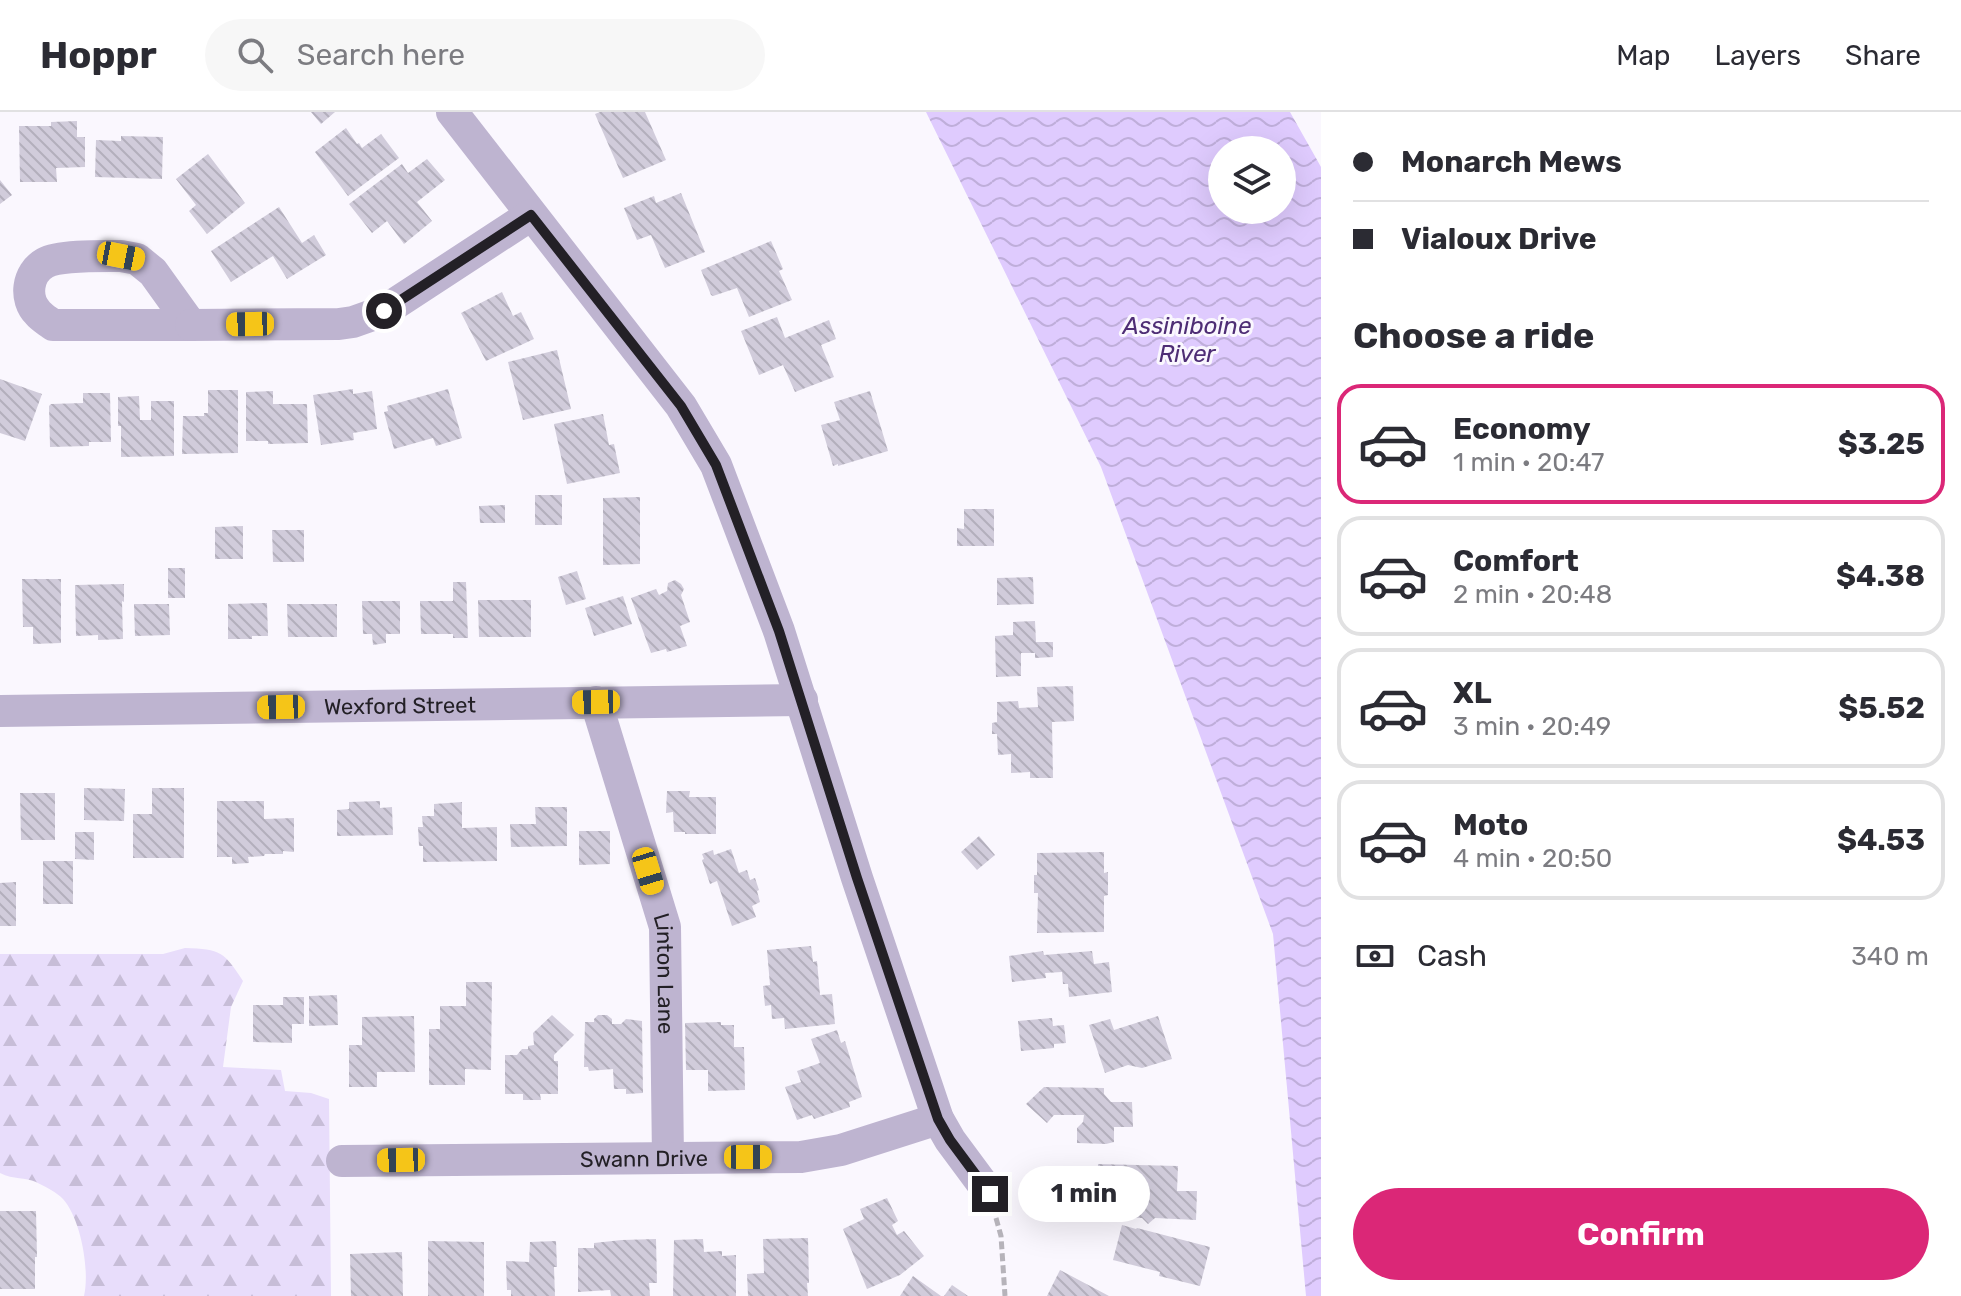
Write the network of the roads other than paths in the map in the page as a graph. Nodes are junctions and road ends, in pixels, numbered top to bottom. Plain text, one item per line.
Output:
1 (452, 112) edge
2 (531, 215) junction
3 (191, 325) dead end
4 (802, 700) junction
5 (596, 702) junction
6 (0, 711) edge
7 (938, 1119) junction
8 (668, 1158) junction
9 (342, 1161) dead end
10 (990, 1194) road end

1 - 2 street
2 - 3 street
2 - 4 street
4 - 5 street, Wexford Street
4 - 7 street
5 - 6 street, Wexford Street
5 - 8 street, Linton Lane
7 - 8 street, Swann Drive
7 - 10 street
8 - 9 street, Swann Drive

